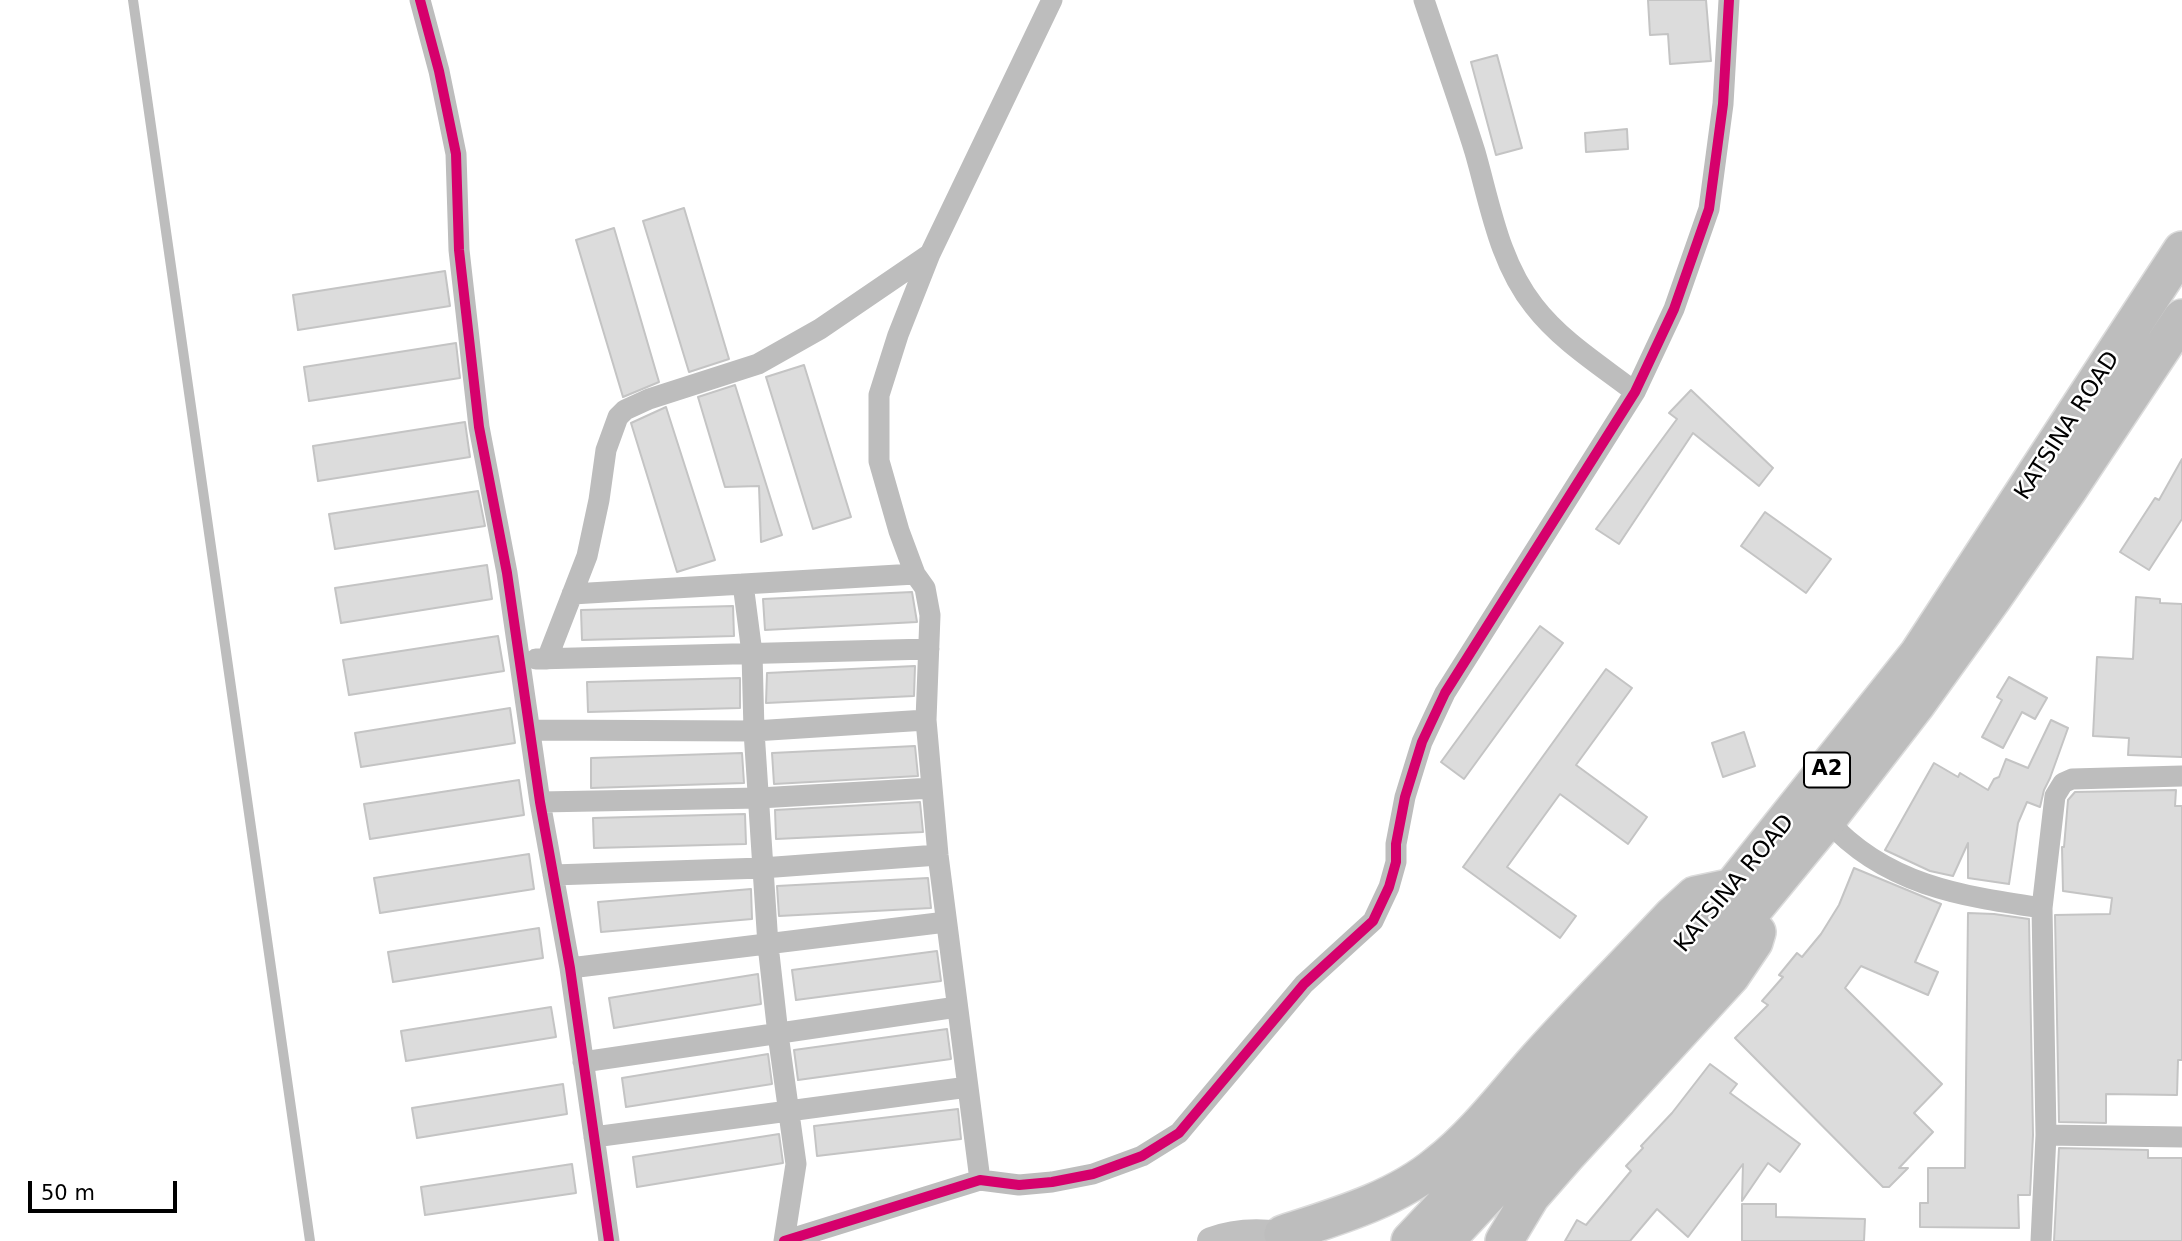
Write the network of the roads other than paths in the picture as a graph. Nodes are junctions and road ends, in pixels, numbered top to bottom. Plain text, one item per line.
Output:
1 (133, 0) edge
2 (420, 0) edge
3 (1052, 0) edge
4 (1424, 0) edge
5 (1729, 0) edge
6 (2182, 250) edge
7 (930, 254) junction
8 (2182, 318) edge
9 (1635, 392) junction
10 (915, 574) junction
11 (743, 584) junction
12 (572, 594) junction
13 (929, 649) junction
14 (752, 653) junction
15 (547, 659) junction
16 (520, 660) junction
17 (926, 720) junction
18 (530, 730) junction
19 (754, 731) junction
20 (2182, 776) edge
21 (932, 788) junction
22 (759, 798) junction
23 (540, 802) junction
24 (1827, 820) junction
25 (938, 855) junction
26 (762, 868) junction
27 (553, 875) junction
28 (1751, 889) junction
29 (2042, 908) junction
30 (946, 922) junction
31 (768, 944) junction
32 (570, 968) junction
33 (957, 1007) junction
34 (778, 1034) junction
35 (583, 1062) junction
36 (968, 1087) junction
37 (789, 1111) junction
38 (2046, 1135) junction
39 (594, 1137) junction
40 (2182, 1138) edge
41 (980, 1180) junction
42 (1295, 1238) edge
43 (310, 1241) edge
44 (609, 1241) edge
45 (784, 1241) edge
46 (1211, 1241) edge
47 (1410, 1241) edge
48 (1445, 1241) edge
49 (1504, 1241) edge
50 (2041, 1241) edge

1 - 43 lane
2 - 16 street
3 - 7 street
4 - 9 street
5 - 9 street
6 - 28 highway, KATSINA ROAD / A2
7 - 10 street
7 - 12 street
8 - 24 highway, KATSINA ROAD / A2
9 - 41 street
10 - 11 street
10 - 13 street
11 - 12 street
11 - 14 street
12 - 15 street
13 - 14 street
13 - 17 street
14 - 15 street
14 - 19 street
15 - 16 street
16 - 18 street
17 - 19 street
17 - 21 street
18 - 19 street
18 - 23 street
19 - 22 street
20 - 29 street
21 - 22 street
21 - 25 street
22 - 23 street
22 - 26 street
23 - 27 street
24 - 28 highway, KATSINA ROAD / A2
24 - 29 street
25 - 26 street
25 - 30 street
26 - 27 street
26 - 31 street
27 - 32 street
28 - 42 highway
28 - 47 highway, KATSINA ROAD / A2
28 - 48 highway, KATSINA ROAD / A2
28 - 49 highway
29 - 38 street
30 - 31 street
30 - 33 street
31 - 32 street
31 - 34 street
32 - 35 street
33 - 34 street
33 - 36 street
34 - 35 street
34 - 37 street
35 - 39 street
36 - 37 street
36 - 41 street
37 - 39 street
37 - 45 street
38 - 40 street
38 - 50 street
39 - 44 street
41 - 45 street
42 - 46 main road

